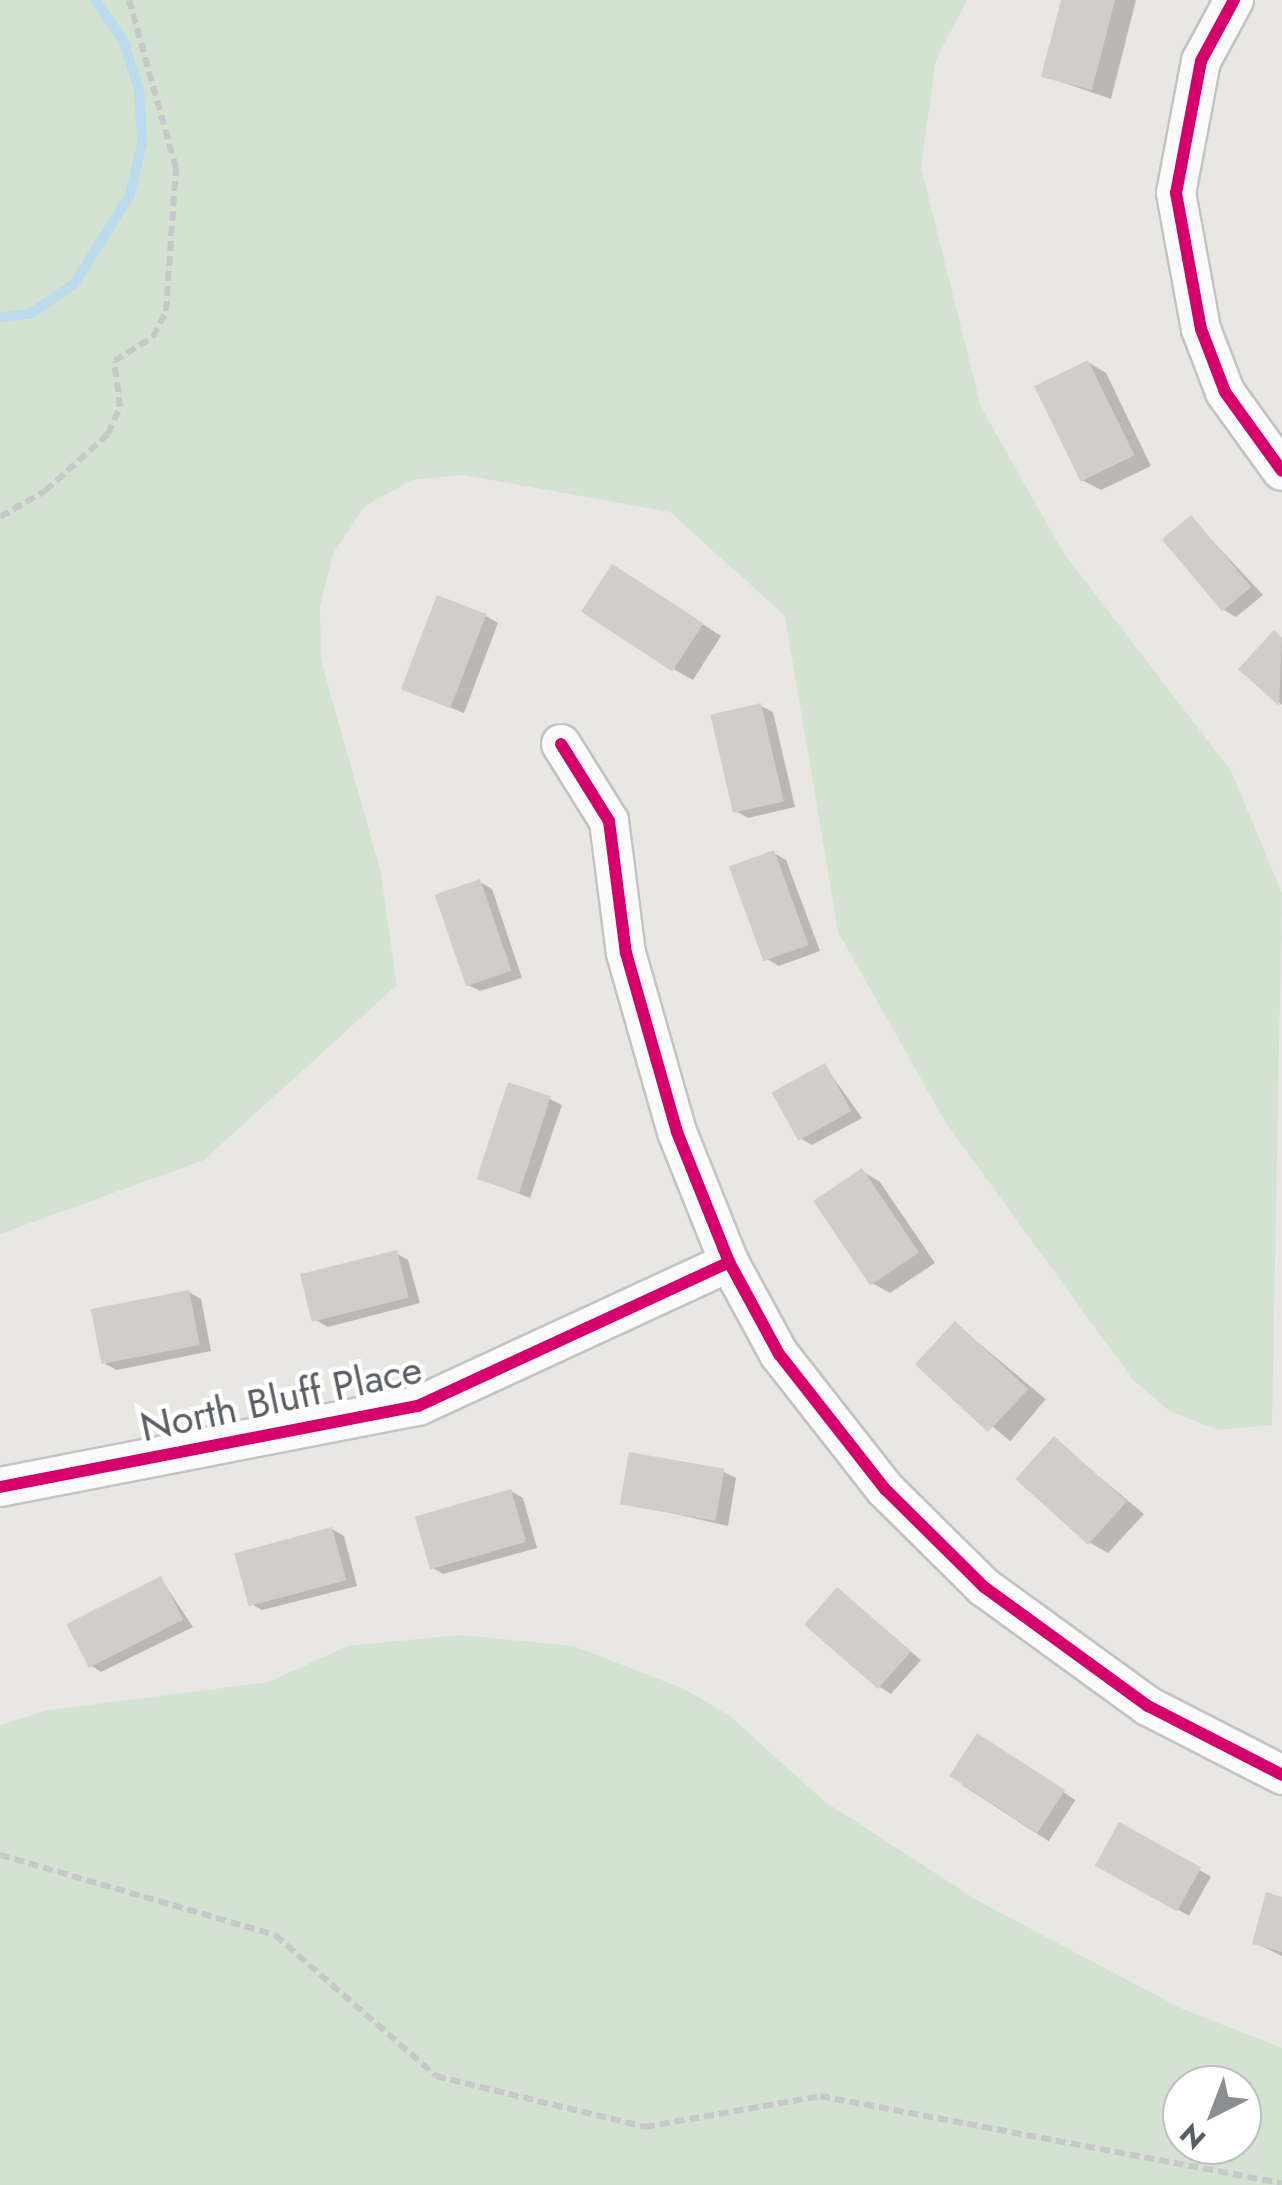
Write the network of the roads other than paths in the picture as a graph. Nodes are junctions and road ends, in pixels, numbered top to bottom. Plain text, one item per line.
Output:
1 (1234, 0) edge
2 (1282, 470) edge
3 (561, 744) dead end
4 (729, 1262) junction
5 (0, 1488) edge
6 (1282, 1775) edge

1 - 2 street
3 - 4 street
4 - 5 street, North Bluff Place
4 - 6 street

